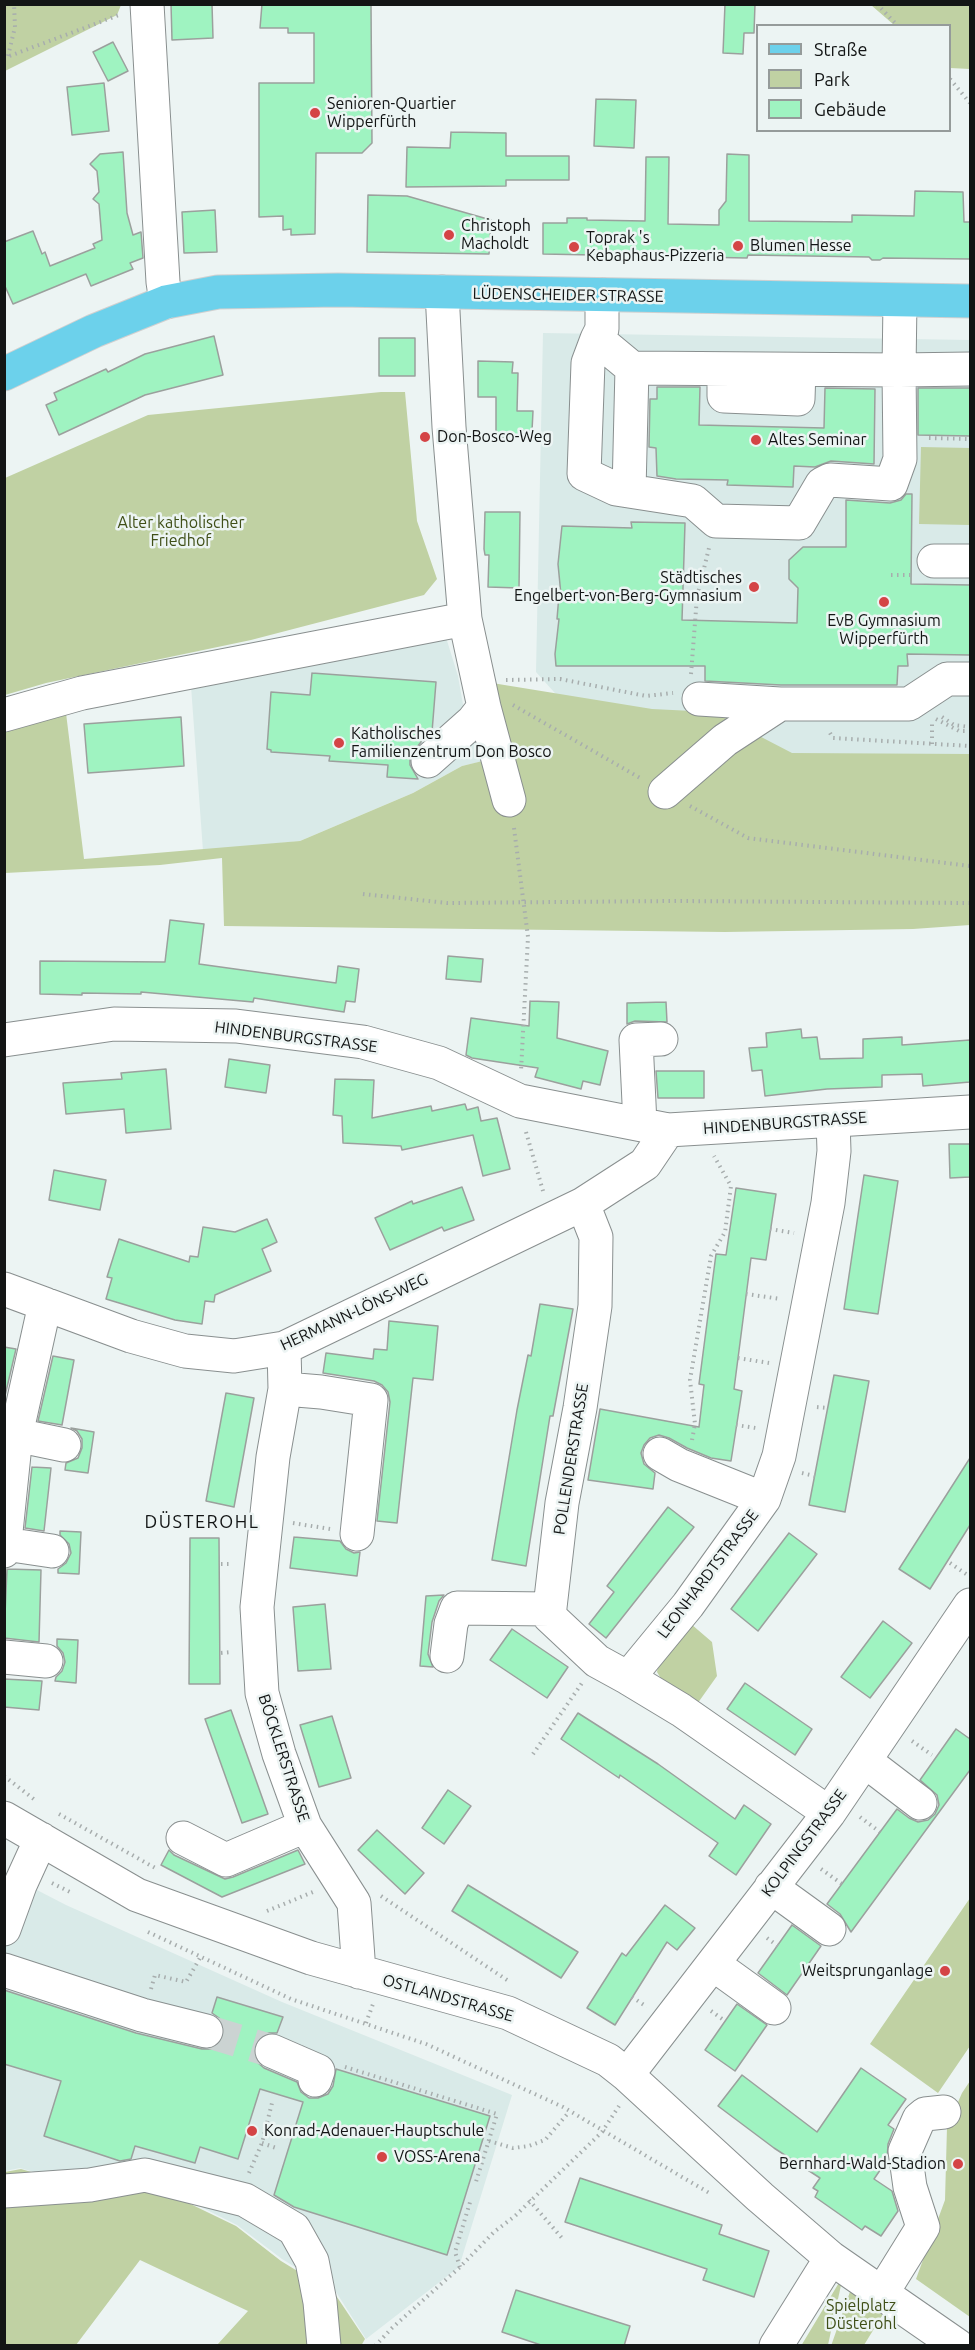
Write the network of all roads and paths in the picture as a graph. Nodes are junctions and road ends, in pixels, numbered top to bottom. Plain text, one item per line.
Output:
1 (14, 4) edge
2 (877, 4) edge
3 (147, 8) edge
4 (896, 24) edge
5 (6, 57) edge
6 (951, 80) edge
7 (970, 103) edge
8 (442, 292) junction
9 (602, 295) junction
10 (900, 301) junction
11 (970, 301) edge
12 (166, 302) junction
13 (597, 339) junction
14 (632, 368) junction
15 (970, 369) edge
16 (899, 370) junction
17 (4, 374) edge
18 (926, 438) dead end
19 (970, 439) edge
20 (628, 491) junction
21 (716, 521) junction
22 (970, 561) edge
23 (923, 568) joint
24 (891, 576) dead end
25 (465, 619) junction
26 (970, 679) edge
27 (690, 688) junction
28 (481, 693) junction
29 (794, 704) junction
30 (4, 715) edge
31 (941, 718) dead end
32 (933, 719) dead end
33 (969, 730) edge
34 (932, 744) junction
35 (970, 746) edge
36 (428, 761) dead end
37 (665, 792) junction
38 (509, 800) joint
39 (970, 866) edge
40 (363, 894) dead end
41 (523, 902) junction
42 (970, 903) edge
43 (661, 1039) dead end
44 (4, 1040) edge
45 (520, 1101) junction
46 (970, 1112) edge
47 (833, 1121) junction
48 (669, 1128) junction
49 (542, 1188) dead end
50 (583, 1204) junction
51 (4, 1289) edge
52 (746, 1294) dead end
53 (808, 1303) junction
54 (45, 1304) junction
55 (284, 1348) junction
56 (285, 1389) junction
57 (16, 1435) junction
58 (64, 1445) dead end
59 (673, 1461) joint
60 (764, 1499) junction
61 (357, 1534) dead end
62 (5, 1544) edge
63 (4, 1551) edge
64 (52, 1551) dead end
65 (950, 1563) dead end
66 (970, 1576) edge
67 (970, 1605) edge
68 (550, 1608) junction
69 (447, 1656) dead end
70 (4, 1657) edge
71 (46, 1661) dead end
72 (597, 1661) junction
73 (628, 1678) junction
74 (533, 1754) dead end
75 (865, 1761) junction
76 (920, 1803) dead end
77 (829, 1813) junction
78 (4, 1818) edge
79 (305, 1826) junction
80 (183, 1838) dead end
81 (41, 1839) junction
82 (771, 1887) junction
83 (373, 1891) dead end
84 (4, 1929) edge
85 (829, 1929) dead end
86 (200, 1958) dead end
87 (713, 1964) junction
88 (4, 1971) edge
89 (359, 1972) junction
90 (165, 1976) dead end
91 (254, 1982) dead end
92 (514, 1985) dead end
93 (774, 2008) dead end
94 (206, 2031) tunnel mouth
95 (272, 2051) tunnel mouth
96 (627, 2074) junction
97 (316, 2075) joint
98 (273, 2099) dead end
99 (569, 2112) junction
100 (944, 2112) dead end
101 (602, 2132) junction
102 (489, 2141) junction
103 (262, 2144) junction
104 (279, 2149) dead end
105 (237, 2172) dead end
106 (475, 2185) dead end
107 (4, 2191) edge
108 (712, 2194) dead end
109 (471, 2199) dead end
110 (529, 2200) junction
111 (562, 2238) dead end
112 (831, 2259) junction
113 (460, 2267) junction
114 (882, 2293) junction
115 (324, 2346) edge
116 (375, 2346) edge
117 (776, 2346) edge
118 (958, 2346) edge

1 - 5 path
2 - 4 path
3 - 5 path
3 - 12 street
6 - 7 path
8 - 9 main road, LÜDENSCHEIDER STRASSE
8 - 12 main road, LÜDENSCHEIDER STRASSE
8 - 25 street
9 - 10 main road, LÜDENSCHEIDER STRASSE
9 - 13 street
10 - 11 main road, LÜDENSCHEIDER STRASSE
10 - 16 street
12 - 17 main road, LÜDENSCHEIDER STRASSE
13 - 14 street
13 - 20 street
14 - 16 street
14 - 20 street
15 - 16 street
16 - 21 street
18 - 19 path
20 - 21 street
21 - 27 path
22 - 23 street
23 - 24 path
25 - 28 street
25 - 30 street
26 - 29 street
27 - 28 path
27 - 29 street
28 - 36 street
28 - 37 path
28 - 38 street
29 - 34 path
29 - 37 street
31 - 33 path
32 - 34 path
34 - 35 path
37 - 39 path
38 - 41 path
40 - 41 path
41 - 42 path
41 - 45 path
43 - 48 street
44 - 45 street, HINDENBURGSTRASSE
45 - 48 street, HINDENBURGSTRASSE
45 - 49 path
46 - 47 street, HINDENBURGSTRASSE
47 - 48 street, HINDENBURGSTRASSE
47 - 53 street, LEONHARDTSTRASSE
48 - 50 street, HERMANN-LÖNS-WEG
48 - 59 path
50 - 55 street, HERMANN-LÖNS-WEG
50 - 68 street, POLLENDERSTRASSE
51 - 54 street, HERMANN-LÖNS-WEG
52 - 53 path
53 - 60 street, LEONHARDTSTRASSE
54 - 55 street, HERMANN-LÖNS-WEG
54 - 57 street
55 - 56 street, BÖCKLERSTRASSE
56 - 61 street
56 - 79 street, BÖCKLERSTRASSE
57 - 58 street
57 - 62 street
59 - 60 street
60 - 73 street, LEONHARDTSTRASSE
62 - 63 street
62 - 64 street
65 - 66 path
67 - 75 street, KOLPINGSTRASSE
68 - 69 street
68 - 72 street
70 - 71 street
72 - 73 street
72 - 74 path
73 - 77 street
75 - 76 street
75 - 77 street, KOLPINGSTRASSE
77 - 82 street, KOLPINGSTRASSE
78 - 81 street, OSTLANDSTRASSE
79 - 80 street
79 - 89 street, BÖCKLERSTRASSE
81 - 84 street
81 - 89 street, OSTLANDSTRASSE
82 - 85 street
82 - 87 street, KOLPINGSTRASSE
83 - 92 path
86 - 90 path
87 - 93 street
87 - 96 street, KOLPINGSTRASSE
88 - 94 street
89 - 96 street, OSTLANDSTRASSE
91 - 99 path
95 - 97 street
96 - 112 street, OSTLANDSTRASSE
97 - 102 path
98 - 103 path
99 - 101 path
99 - 102 path
100 - 114 street
101 - 108 path
101 - 110 path
102 - 106 path
103 - 104 path
103 - 105 path
107 - 115 street
109 - 113 path
110 - 111 path
110 - 113 path
112 - 114 street, OSTLANDSTRASSE
112 - 117 street
113 - 116 path
114 - 118 street, OSTLANDSTRASSE

